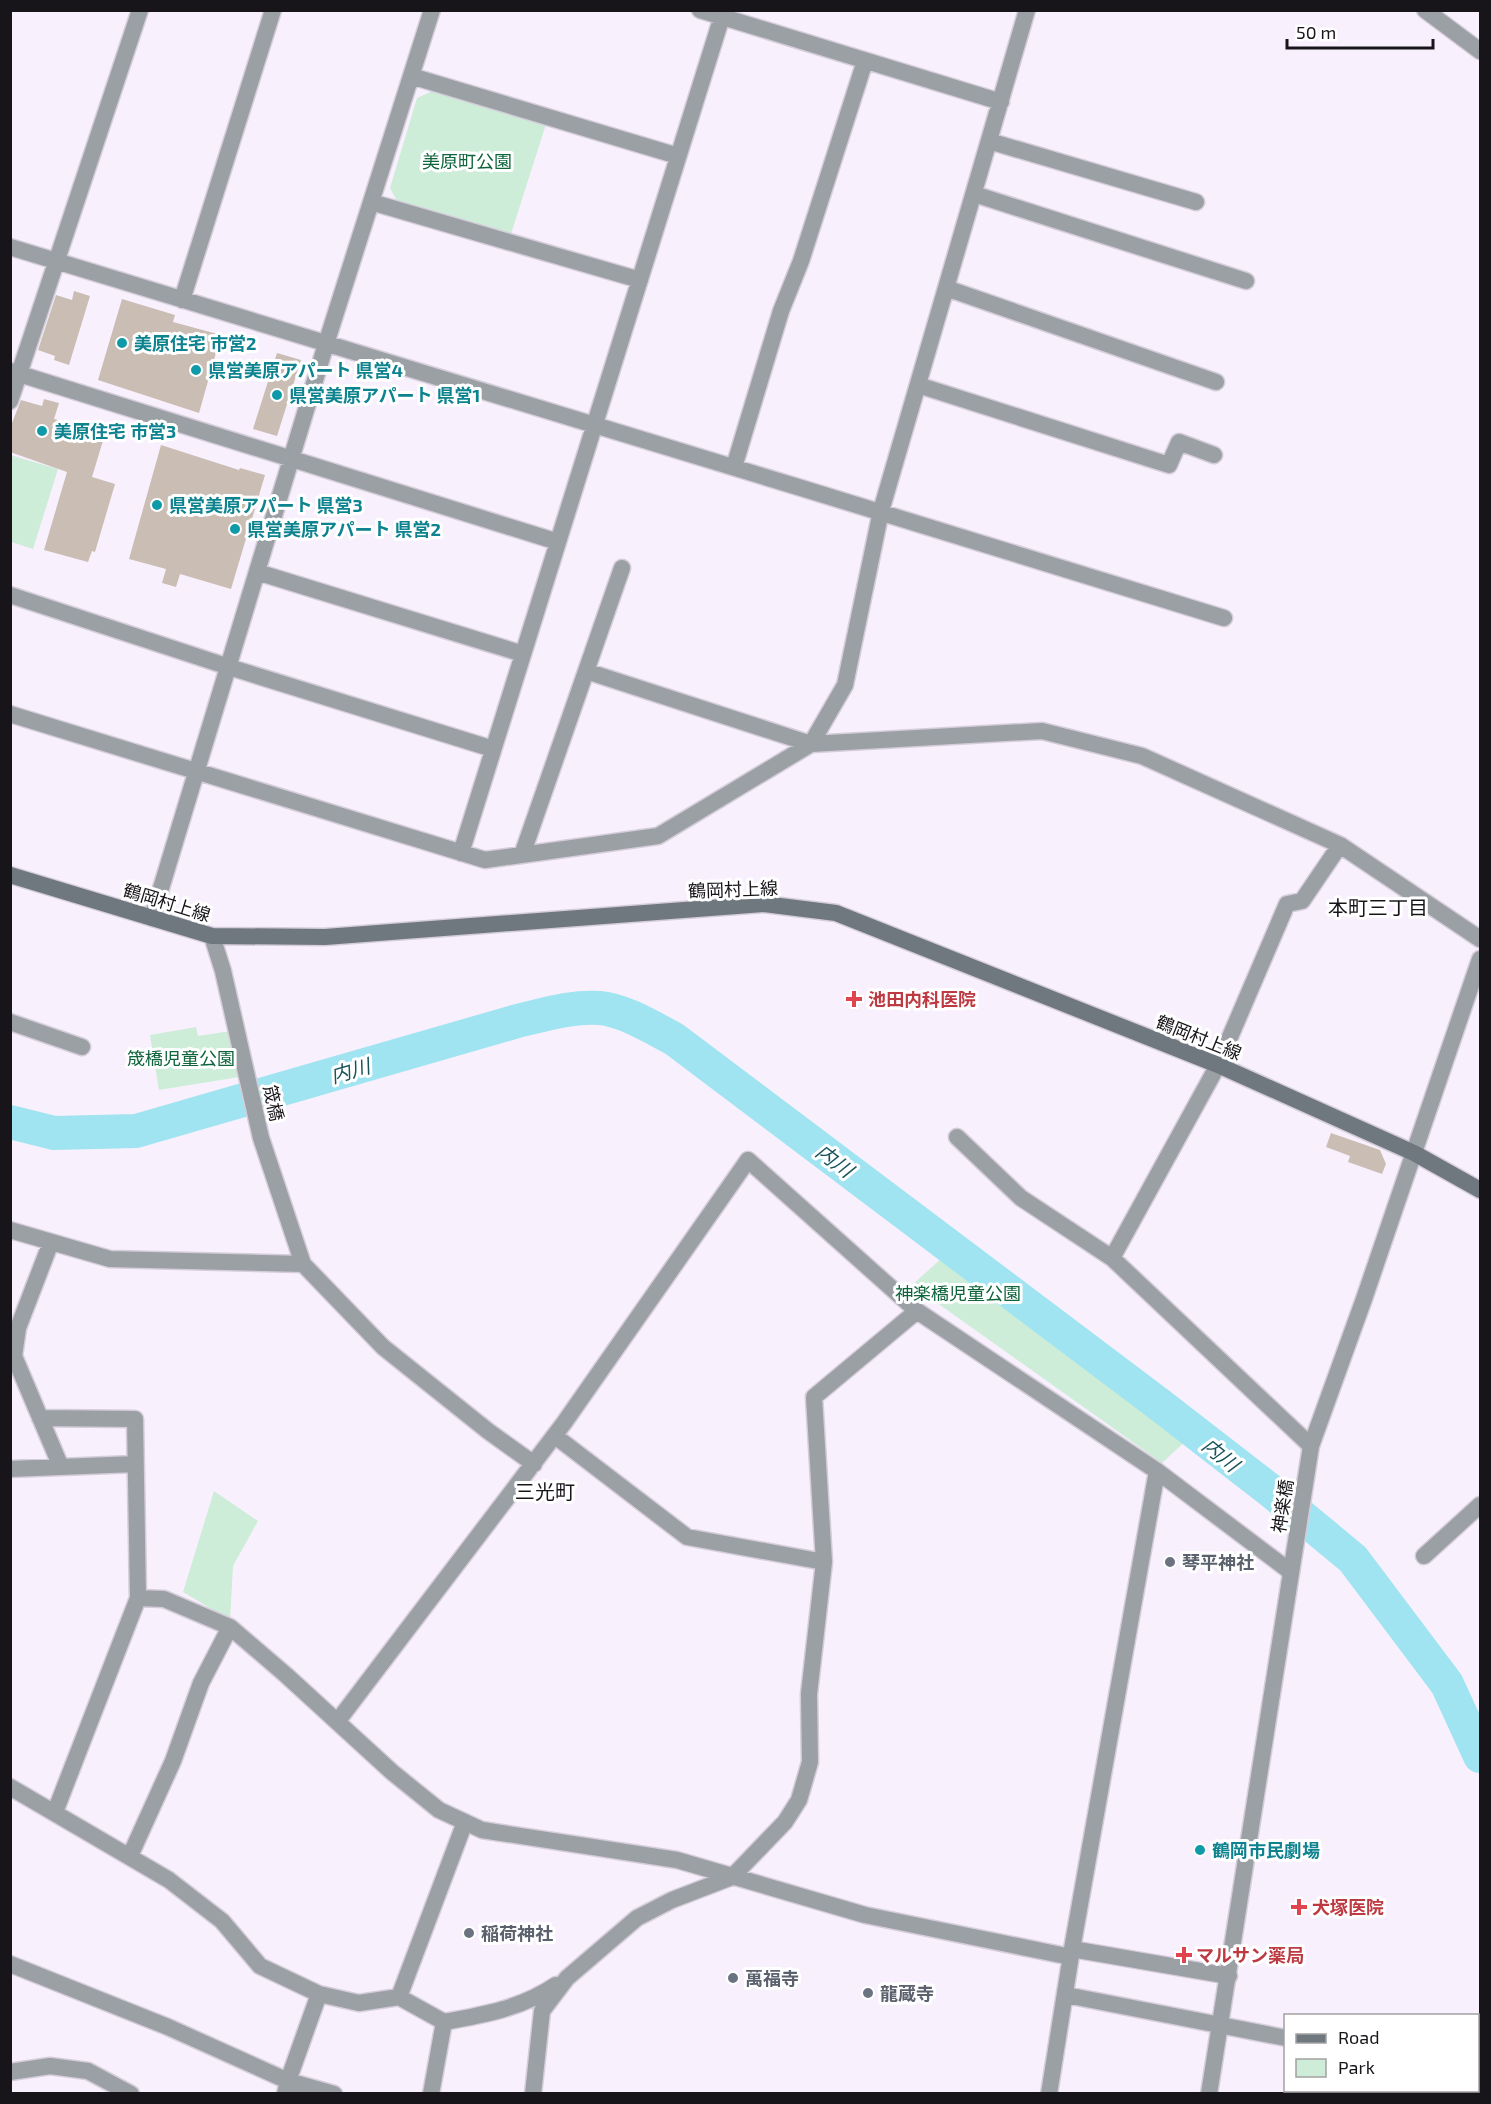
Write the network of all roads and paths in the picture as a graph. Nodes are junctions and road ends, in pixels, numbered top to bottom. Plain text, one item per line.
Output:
1 (140, 10) edge
2 (273, 10) edge
3 (432, 10) edge
4 (700, 10) edge
5 (1027, 10) edge
6 (1425, 10) edge
7 (723, 14) edge
8 (1480, 51) edge
9 (865, 61) junction
10 (411, 76) junction
11 (1001, 102) junction
12 (989, 141) junction
13 (678, 156) junction
14 (974, 194) junction
15 (371, 202) junction
16 (1197, 202) dead end
17 (10, 247) edge
18 (57, 261) junction
19 (640, 280) junction
20 (1246, 281) dead end
21 (946, 288) junction
22 (182, 300) junction
23 (326, 344) junction
24 (15, 373) edge
25 (1216, 382) dead end
26 (918, 385) junction
27 (10, 401) edge
28 (595, 425) junction
29 (1214, 455) dead end
30 (291, 459) junction
31 (734, 467) junction
32 (881, 511) junction
33 (558, 542) junction
34 (622, 568) dead end
35 (257, 572) junction
36 (10, 595) edge
37 (1224, 618) dead end
38 (523, 654) junction
39 (229, 667) junction
40 (586, 671) junction
41 (10, 714) edge
42 (811, 744) junction
43 (493, 750) junction
44 (198, 771) junction
45 (1340, 845) junction
46 (461, 853) junction
47 (522, 855) junction
48 (10, 875) edge
49 (152, 918) junction
50 (212, 936) junction
51 (1480, 939) edge
52 (1480, 959) edge
53 (10, 1022) edge
54 (82, 1047) dead end
55 (1218, 1065) junction
56 (957, 1137) dead end
57 (1413, 1153) junction
58 (1480, 1190) edge
59 (10, 1230) edge
60 (51, 1242) junction
61 (1112, 1258) junction
62 (303, 1264) junction
63 (917, 1311) junction
64 (40, 1418) junction
65 (555, 1436) junction
66 (1311, 1446) junction
67 (135, 1464) junction
68 (534, 1464) junction
69 (61, 1467) junction
70 (10, 1469) edge
71 (1157, 1471) junction
72 (1480, 1505) edge
73 (1424, 1556) dead end
74 (824, 1562) junction
75 (1291, 1572) junction
76 (138, 1598) junction
77 (230, 1628) junction
78 (337, 1722) junction
79 (10, 1787) edge
80 (55, 1812) junction
81 (465, 1822) junction
82 (130, 1856) junction
83 (732, 1877) junction
84 (1071, 1953) junction
85 (10, 1964) edge
86 (1229, 1976) junction
87 (567, 1978) junction
88 (319, 1994) junction
89 (1066, 1995) junction
90 (399, 1997) junction
91 (444, 2022) junction
92 (1220, 2025) junction
93 (1284, 2038) edge
94 (10, 2072) edge
95 (286, 2087) edge
96 (131, 2094) edge
97 (334, 2094) edge
98 (431, 2094) edge
99 (533, 2094) edge
100 (1049, 2094) edge
101 (1209, 2094) edge

1 - 18 street
2 - 22 street
3 - 10 street
4 - 7 street
5 - 11 street
6 - 8 street
7 - 9 street
7 - 13 street
9 - 11 street
9 - 31 street
10 - 13 street
10 - 15 street
11 - 12 street
12 - 14 street
12 - 16 street
13 - 19 street
14 - 20 street
14 - 21 street
15 - 19 street
15 - 23 street
17 - 18 street
18 - 22 street
18 - 24 street
19 - 28 street
21 - 25 street
21 - 26 street
22 - 23 street
23 - 28 street
23 - 30 street
24 - 27 street
24 - 30 street
26 - 29 street
26 - 32 street
28 - 31 street
28 - 33 street
30 - 33 street
30 - 35 street
31 - 32 street
32 - 37 street
32 - 42 street
33 - 38 street
34 - 40 street
35 - 38 street
35 - 39 street
36 - 39 street
38 - 43 street
39 - 43 street
39 - 44 street
40 - 42 street
40 - 47 street
41 - 44 street
42 - 45 street
42 - 47 street
43 - 46 street
44 - 46 street
44 - 49 street
45 - 51 street
45 - 55 street
46 - 47 street
48 - 49 main road, 鶴岡村上線
49 - 50 main road, 鶴岡村上線
50 - 55 main road, 鶴岡村上線
50 - 62 street, 筬橋
52 - 57 street, 神楽橋
53 - 54 street
55 - 57 main road, 鶴岡村上線
55 - 61 street
56 - 61 street
57 - 58 main road, 鶴岡村上線
57 - 66 street, 神楽橋
59 - 60 street
60 - 62 street
60 - 64 street
61 - 66 street
62 - 68 street
63 - 65 street
63 - 71 street
63 - 74 street
64 - 67 street
64 - 69 street
65 - 68 street
65 - 74 street
66 - 75 street, 神楽橋
67 - 69 street
67 - 76 street
68 - 78 street
69 - 70 street
71 - 75 street
71 - 84 street
72 - 73 street
74 - 83 street
75 - 86 street, 神楽橋
76 - 77 street
76 - 80 street
77 - 78 street
77 - 82 street
78 - 81 street
79 - 80 street
80 - 82 street
81 - 83 street
81 - 90 street
82 - 88 street
83 - 84 street
83 - 87 street
84 - 86 street
84 - 89 street
85 - 95 street
86 - 92 street, 神楽橋
87 - 91 street
87 - 99 street
88 - 90 street
88 - 95 street
89 - 92 street
89 - 100 street
90 - 91 street
91 - 98 street
92 - 93 street
92 - 101 street, 神楽橋
94 - 96 street
95 - 97 street

